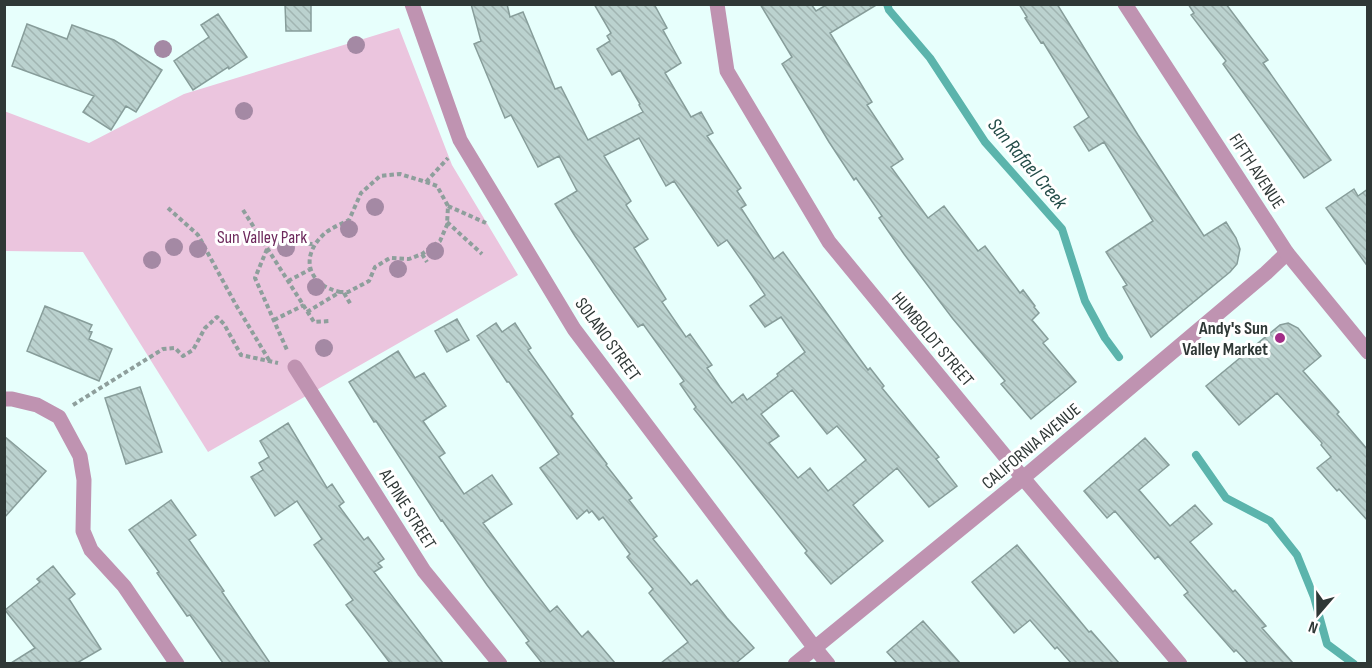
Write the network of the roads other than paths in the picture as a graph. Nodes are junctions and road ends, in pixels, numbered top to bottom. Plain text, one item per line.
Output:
1 (412, 4) edge
2 (717, 4) edge
3 (1125, 4) edge
4 (1287, 253) junction
5 (1368, 352) edge
6 (295, 367) road end
7 (4, 399) edge
8 (1023, 478) junction
9 (814, 647) junction
10 (177, 663) edge
11 (500, 663) edge
12 (795, 663) edge
13 (828, 663) edge
14 (1180, 663) edge

1 - 9 street, SOLANO STREET
2 - 8 street, HUMBOLDT STREET
3 - 4 street, FIFTH AVENUE
4 - 5 street, FIFTH AVENUE
4 - 8 street, CALIFORNIA AVENUE
6 - 11 street, ALPINE STREET
7 - 10 street
8 - 9 street, CALIFORNIA AVENUE
8 - 14 street, HUMBOLDT STREET
9 - 12 street, CALIFORNIA AVENUE
9 - 13 street, SOLANO STREET

